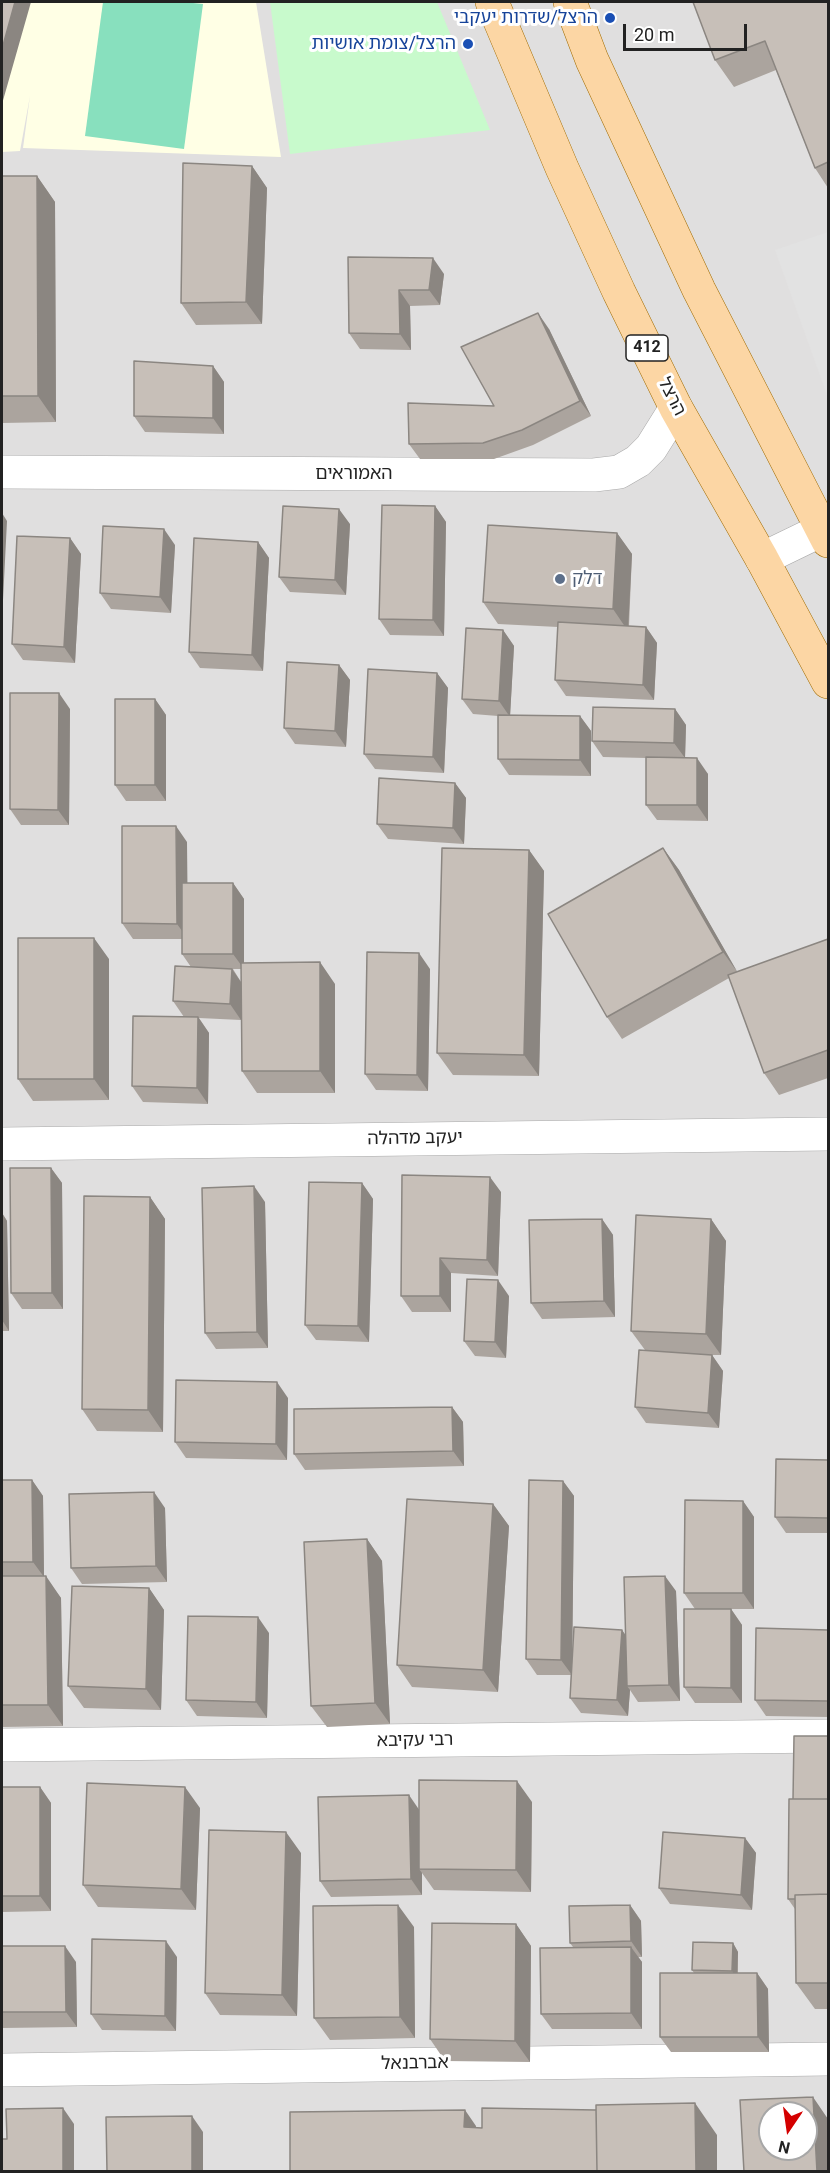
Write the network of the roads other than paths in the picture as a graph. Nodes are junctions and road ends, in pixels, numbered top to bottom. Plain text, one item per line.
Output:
1 (492, 2) edge
2 (570, 2) edge
3 (676, 408) junction
4 (2, 472) edge
5 (826, 533) edge
6 (762, 559) junction
7 (828, 682) edge
8 (828, 1134) edge
9 (2, 1144) edge
10 (828, 1736) edge
11 (2, 1745) edge
12 (828, 2059) edge
13 (2, 2070) edge

1 - 3 main road, הרצל / 412
2 - 5 main road
3 - 4 street, האמוראים
3 - 6 main road, הרצל / 412
5 - 6 street
6 - 7 main road, הרצל / 412
8 - 9 street, יעקב מדהלה
10 - 11 street, רבי עקיבא
12 - 13 street, אברבנאל

